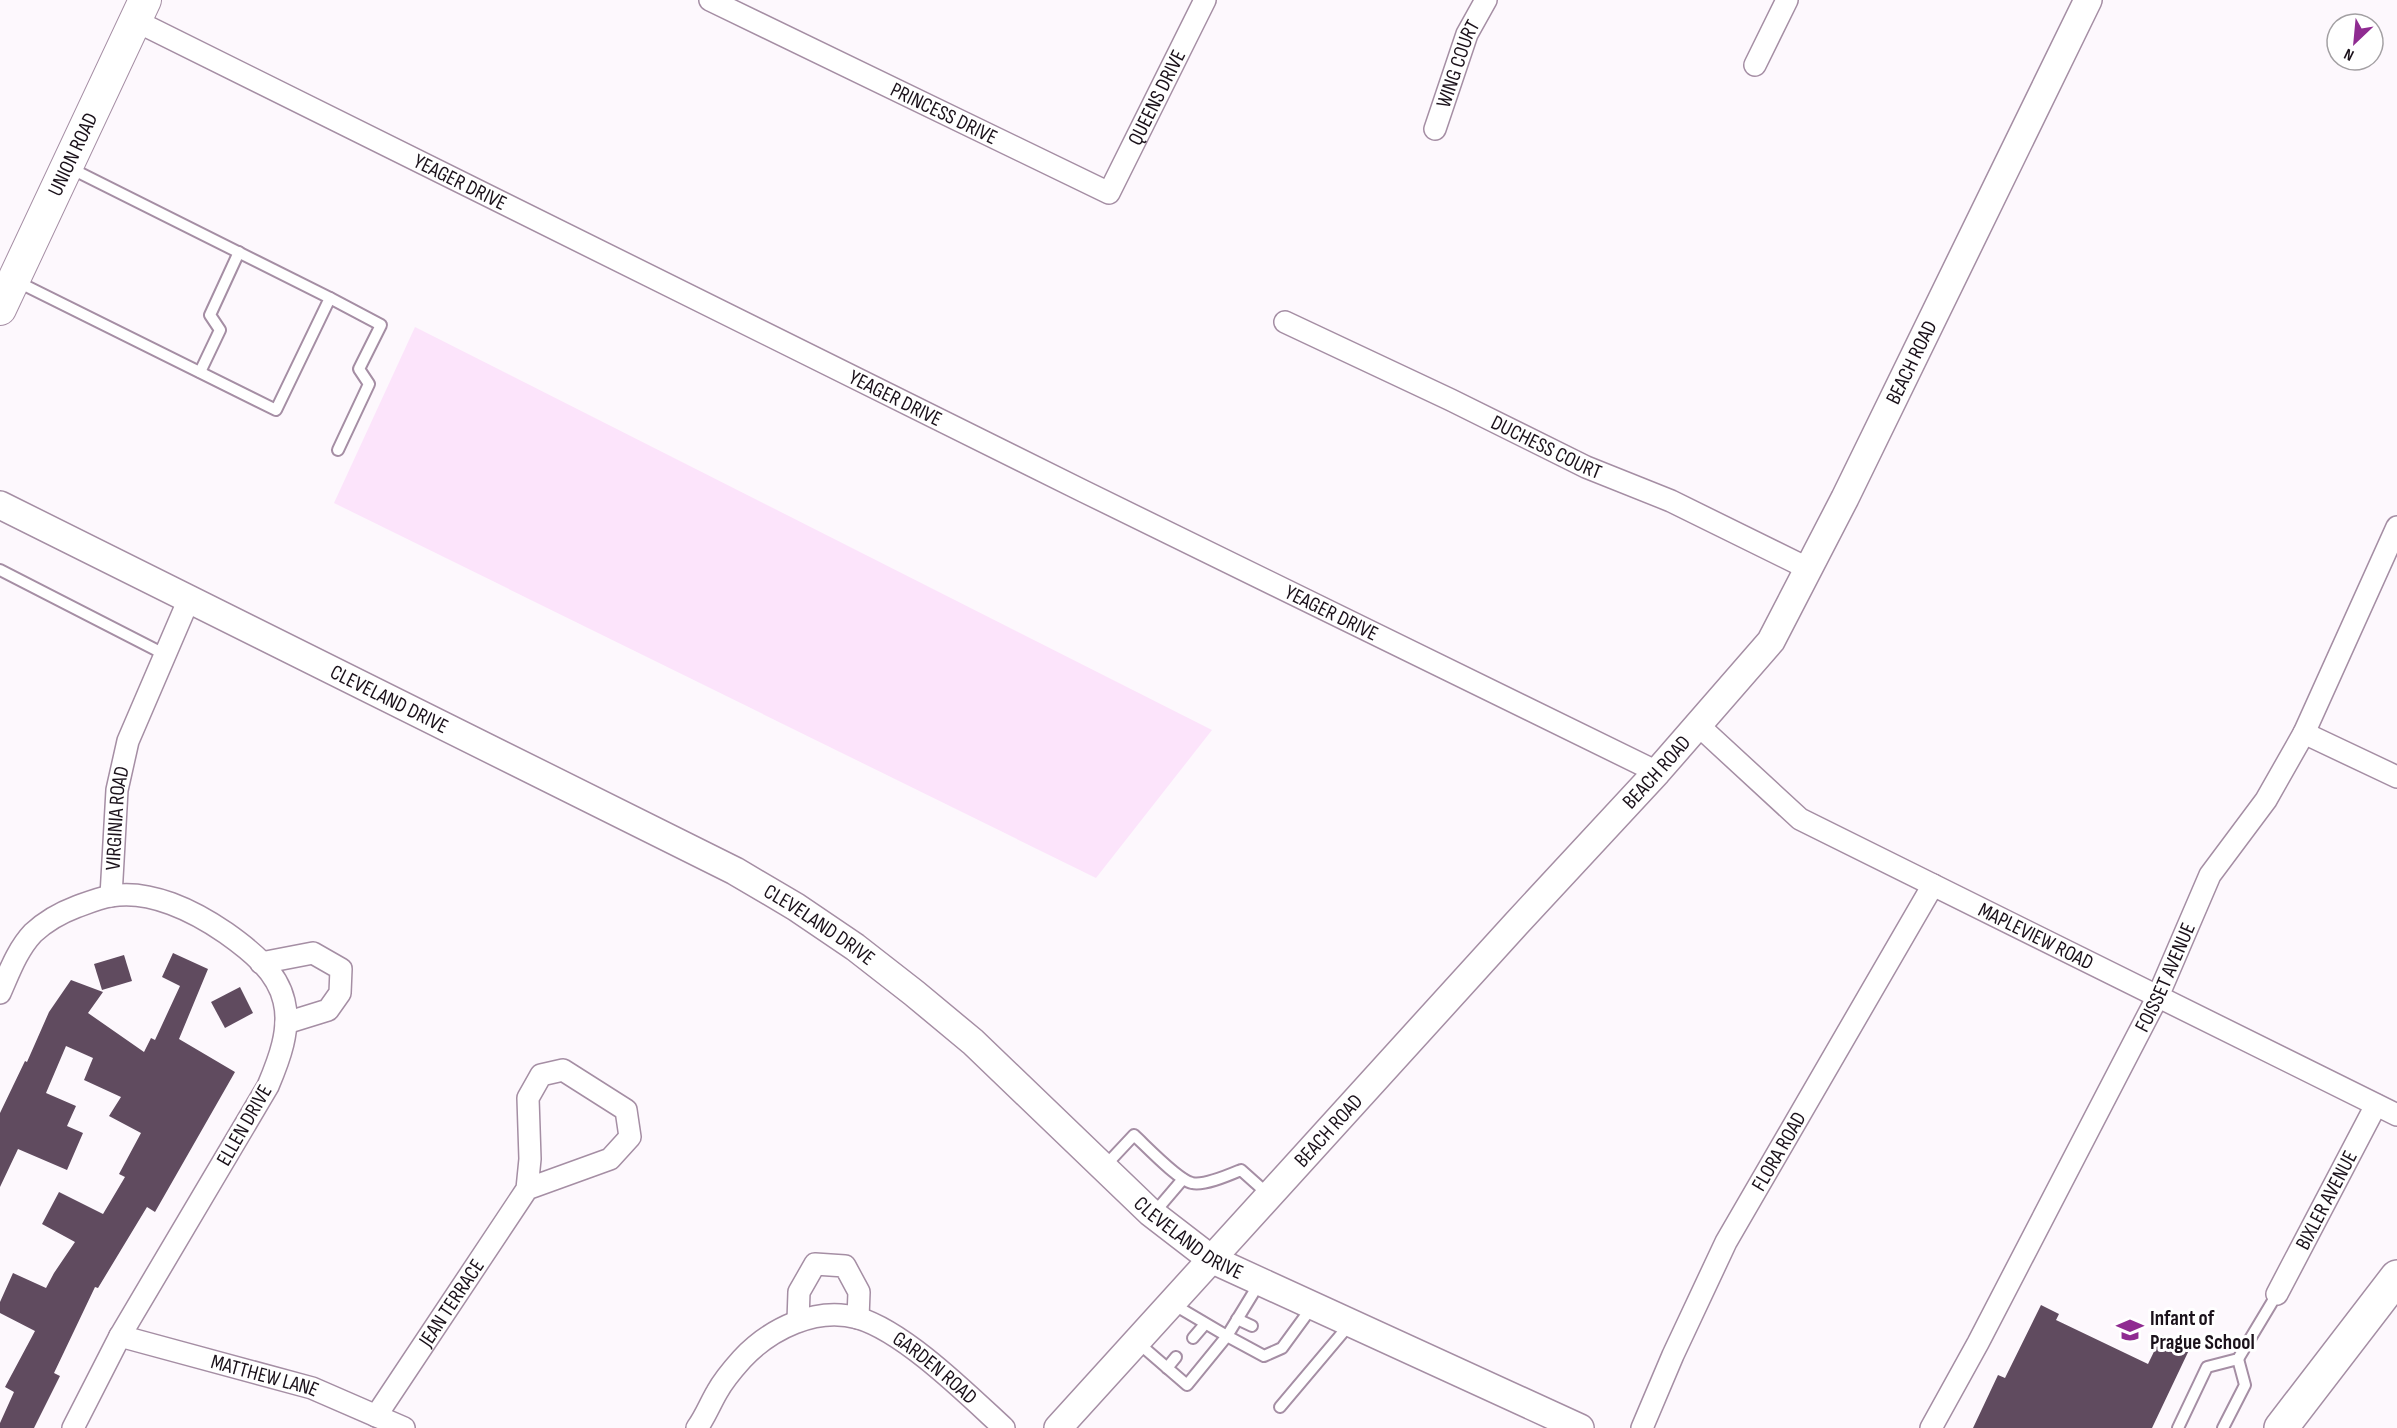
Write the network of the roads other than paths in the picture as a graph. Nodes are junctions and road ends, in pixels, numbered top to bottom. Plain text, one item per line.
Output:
1 (710, 0) edge
2 (1204, 0) edge
3 (1486, 0) edge
4 (1787, 0) edge
5 (2088, 0) edge
6 (141, 11) edge
7 (1755, 65) dead end
8 (1435, 129) dead end
9 (68, 167) junction
10 (1109, 193) joint
11 (239, 252) junction
12 (14, 280) junction
13 (330, 298) junction
14 (0, 309) edge
15 (1285, 322) dead end
16 (200, 372) junction
17 (338, 450) dead end
18 (0, 505) edge
19 (2397, 527) edge
20 (1809, 569) junction
21 (0, 570) edge
22 (189, 599) junction
23 (164, 654) junction
24 (1698, 725) junction
25 (2304, 733) junction
26 (1657, 772) junction
27 (2397, 777) edge
28 (1933, 885) junction
29 (111, 896) junction
30 (261, 963) junction
31 (0, 993) edge
32 (2158, 996) junction
33 (286, 1023) junction
34 (2376, 1105) junction
35 (2397, 1115) edge
36 (1104, 1167) junction
37 (1183, 1179) junction
38 (527, 1189) junction
39 (1269, 1195) junction
40 (1153, 1214) junction
41 (1211, 1259) junction
42 (2397, 1276) edge
43 (1260, 1282) junction
44 (2277, 1294) joint
45 (1171, 1303) junction
46 (1312, 1307) junction
47 (858, 1318) junction
48 (1237, 1319) junction
49 (798, 1321) junction
50 (1205, 1324) junction
51 (1350, 1324) junction
52 (1252, 1326) dead end
53 (120, 1336) junction
54 (1227, 1336) junction
55 (1193, 1338) dead end
56 (1136, 1341) junction
57 (1176, 1357) dead end
58 (2238, 1359) junction
59 (1167, 1368) junction
60 (1281, 1407) dead end
61 (376, 1416) junction
62 (73, 1428) edge
63 (404, 1428) edge
64 (697, 1428) edge
65 (1004, 1428) edge
66 (1058, 1428) edge
67 (1580, 1428) edge
68 (1642, 1428) edge
69 (1931, 1428) edge
70 (2178, 1428) edge
71 (2223, 1428) edge
72 (2282, 1428) edge

1 - 10 street, PRINCESS DRIVE
2 - 10 street, QUEENS DRIVE
3 - 8 street, WING COURT
4 - 7 street
5 - 20 street, BEACH ROAD
6 - 9 main road, UNION ROAD
6 - 26 street, YEAGER DRIVE
9 - 11 lane
9 - 12 main road, UNION ROAD
11 - 13 lane
11 - 16 lane
12 - 14 main road, UNION ROAD
12 - 16 lane
13 - 16 lane
13 - 17 lane
15 - 20 street, DUCHESS COURT
18 - 22 street, CLEVELAND DRIVE
19 - 25 street, FOISSET AVENUE
20 - 24 street, BEACH ROAD
21 - 23 lane
22 - 23 street, VIRGINIA ROAD
22 - 36 street, CLEVELAND DRIVE
23 - 29 street, VIRGINIA ROAD
24 - 26 street, BEACH ROAD
24 - 28 street, MAPLEVIEW ROAD
25 - 27 street
25 - 32 street, FOISSET AVENUE
26 - 39 street, BEACH ROAD
28 - 32 street, MAPLEVIEW ROAD
28 - 68 street, FLORA ROAD
29 - 30 street, ELLEN DRIVE
29 - 31 street, VIRGINIA ROAD
30 - 33 street, ELLEN DRIVE
30 - 33 street
32 - 34 street, MAPLEVIEW ROAD
32 - 69 street, FOISSET AVENUE
33 - 53 street, ELLEN DRIVE
34 - 35 street, MAPLEVIEW ROAD
34 - 44 street, BIXLER AVENUE
36 - 37 lane
36 - 40 street, CLEVELAND DRIVE
37 - 39 lane
37 - 40 lane
38 - 38 street, JEAN TERRACE
38 - 61 street, JEAN TERRACE
39 - 41 street, BEACH ROAD
40 - 41 street, CLEVELAND DRIVE
41 - 43 street, CLEVELAND DRIVE
41 - 45 street, BEACH ROAD
42 - 72 highway
43 - 46 street, CLEVELAND DRIVE
43 - 48 lane
44 - 58 lane
45 - 50 lane
45 - 56 street, BEACH ROAD
46 - 51 street, CLEVELAND DRIVE
46 - 54 lane
47 - 49 street, GARDEN ROAD
47 - 49 street
47 - 65 street, GARDEN ROAD
48 - 52 lane
48 - 54 lane
49 - 64 street, GARDEN ROAD
50 - 54 lane
50 - 55 lane
51 - 60 lane
51 - 67 street, CLEVELAND DRIVE
53 - 61 street, MATTHEW LANE
53 - 62 street, ELLEN DRIVE
54 - 59 lane
56 - 59 lane
56 - 66 street, BEACH ROAD
57 - 59 lane
58 - 70 lane
58 - 71 lane
61 - 63 street, MATTHEW LANE

